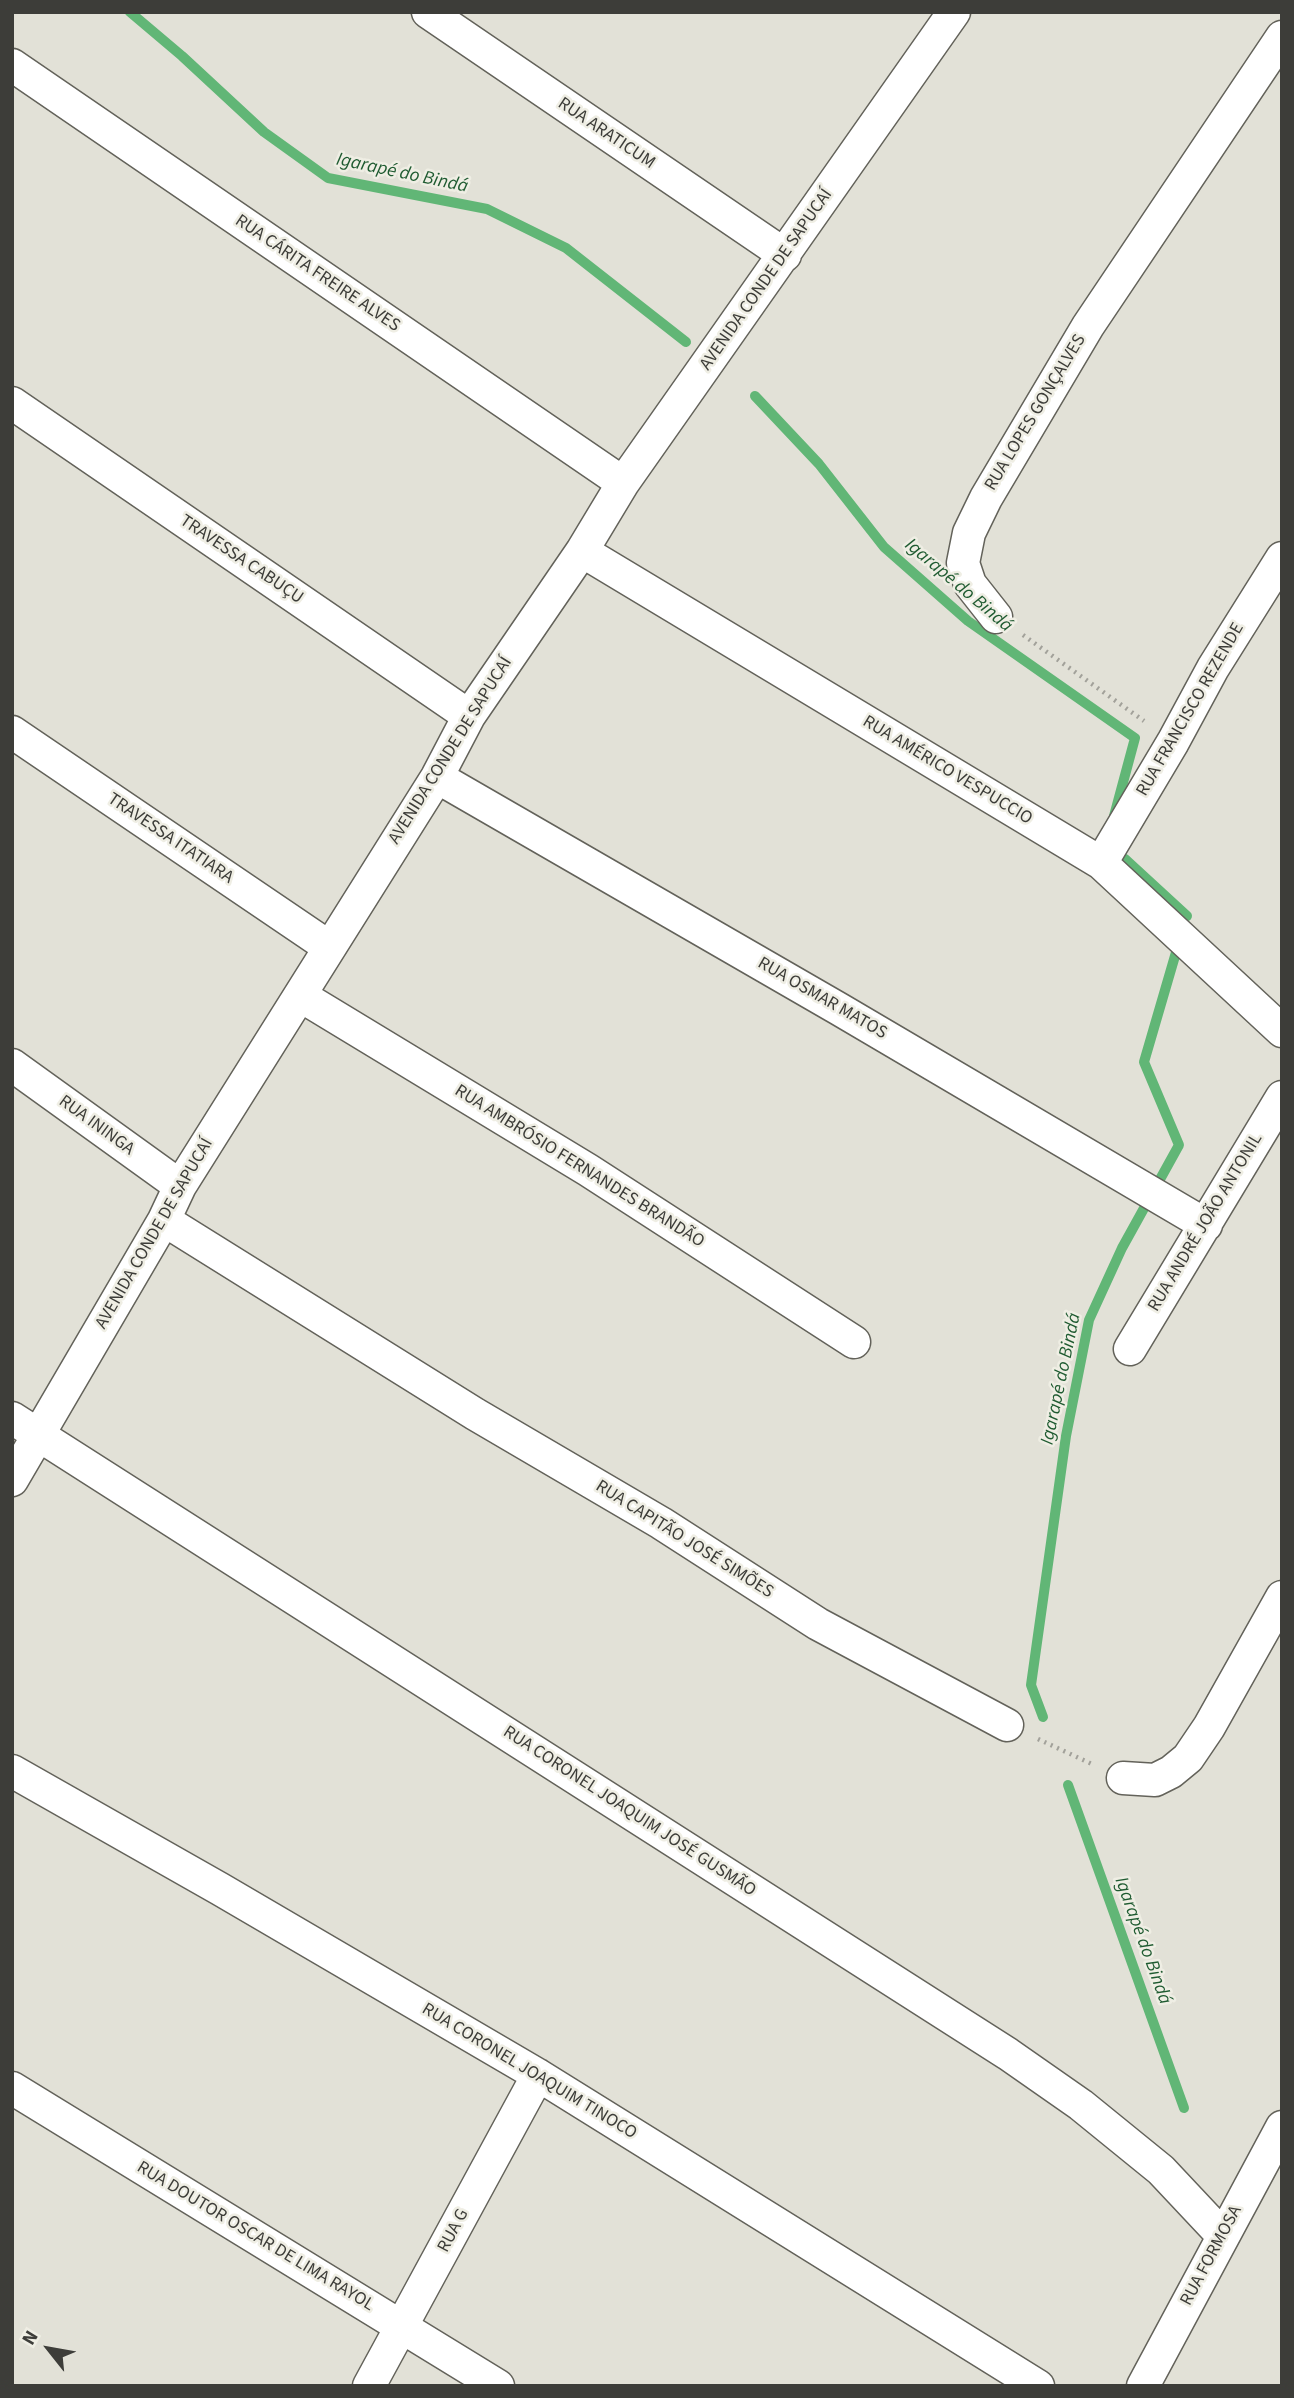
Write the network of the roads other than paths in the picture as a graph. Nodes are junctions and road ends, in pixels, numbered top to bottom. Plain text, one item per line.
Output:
1 (428, 12) edge
2 (947, 15) edge
3 (1282, 37) edge
4 (12, 65) edge
5 (785, 255) junction
6 (12, 403) edge
7 (623, 483) junction
8 (582, 551) junction
9 (1282, 558) edge
10 (996, 617) road end
11 (469, 716) junction
12 (12, 732) edge
13 (437, 776) junction
14 (1101, 863) junction
15 (329, 947) junction
16 (301, 996) junction
17 (1282, 1031) edge
18 (12, 1065) edge
19 (1282, 1097) edge
20 (180, 1186) junction
21 (164, 1220) junction
22 (1203, 1223) junction
23 (854, 1342) dead end
24 (1130, 1349) dead end
25 (25, 1426) edge
26 (12, 1480) edge
27 (1282, 1597) edge
28 (1007, 1725) road end
29 (12, 1771) edge
30 (1123, 1778) road end
31 (538, 2075) junction
32 (12, 2088) edge
33 (1282, 2127) edge
34 (1223, 2236) junction
35 (402, 2327) junction
36 (369, 2386) edge
37 (498, 2386) edge
38 (1038, 2386) edge
39 (1143, 2386) edge

1 - 5 street, RUA ARATICUM
2 - 5 street, AVENIDA CONDE DE SAPUCAÍ
3 - 10 street, RUA LOPES GONÇALVES
4 - 7 street, RUA CÁRITA FREIRE ALVES
5 - 7 street, AVENIDA CONDE DE SAPUCAÍ
6 - 11 street, TRAVESSA CABUÇU
7 - 8 street, AVENIDA CONDE DE SAPUCAÍ
8 - 11 street, AVENIDA CONDE DE SAPUCAÍ
8 - 14 street, RUA AMÉRICO VESPUCCIO
9 - 14 street, RUA FRANCISCO REZENDE
11 - 13 street, AVENIDA CONDE DE SAPUCAÍ
12 - 15 street, TRAVESSA ITATIARA
13 - 15 street, AVENIDA CONDE DE SAPUCAÍ
13 - 22 street, RUA OSMAR MATOS
14 - 17 street, RUA AMÉRICO VESPUCCIO
15 - 16 street, AVENIDA CONDE DE SAPUCAÍ
16 - 20 street, AVENIDA CONDE DE SAPUCAÍ
16 - 23 street, RUA AMBRÓSIO FERNANDES BRANDÃO
18 - 20 street, RUA ININGA
19 - 22 street, RUA ANDRÉ JOÃO ANTONIL
20 - 21 street, AVENIDA CONDE DE SAPUCAÍ
21 - 25 street, AVENIDA CONDE DE SAPUCAÍ
21 - 28 street, RUA CAPITÃO JOSÉ SIMÕES
22 - 24 street, RUA ANDRÉ JOÃO ANTONIL
25 - 26 street, AVENIDA CONDE DE SAPUCAÍ
25 - 34 street, RUA CORONEL JOAQUIM JOSÉ GUSMÃO
27 - 30 street
29 - 31 street, RUA CORONEL JOAQUIM TINOCO
31 - 35 street, RUA G
31 - 38 street, RUA CORONEL JOAQUIM TINOCO
32 - 35 street, RUA DOUTOR OSCAR DE LIMA RAYOL
33 - 34 street, RUA FORMOSA
34 - 39 street, RUA FORMOSA
35 - 36 street, RUA G
35 - 37 street, RUA DOUTOR OSCAR DE LIMA RAYOL

